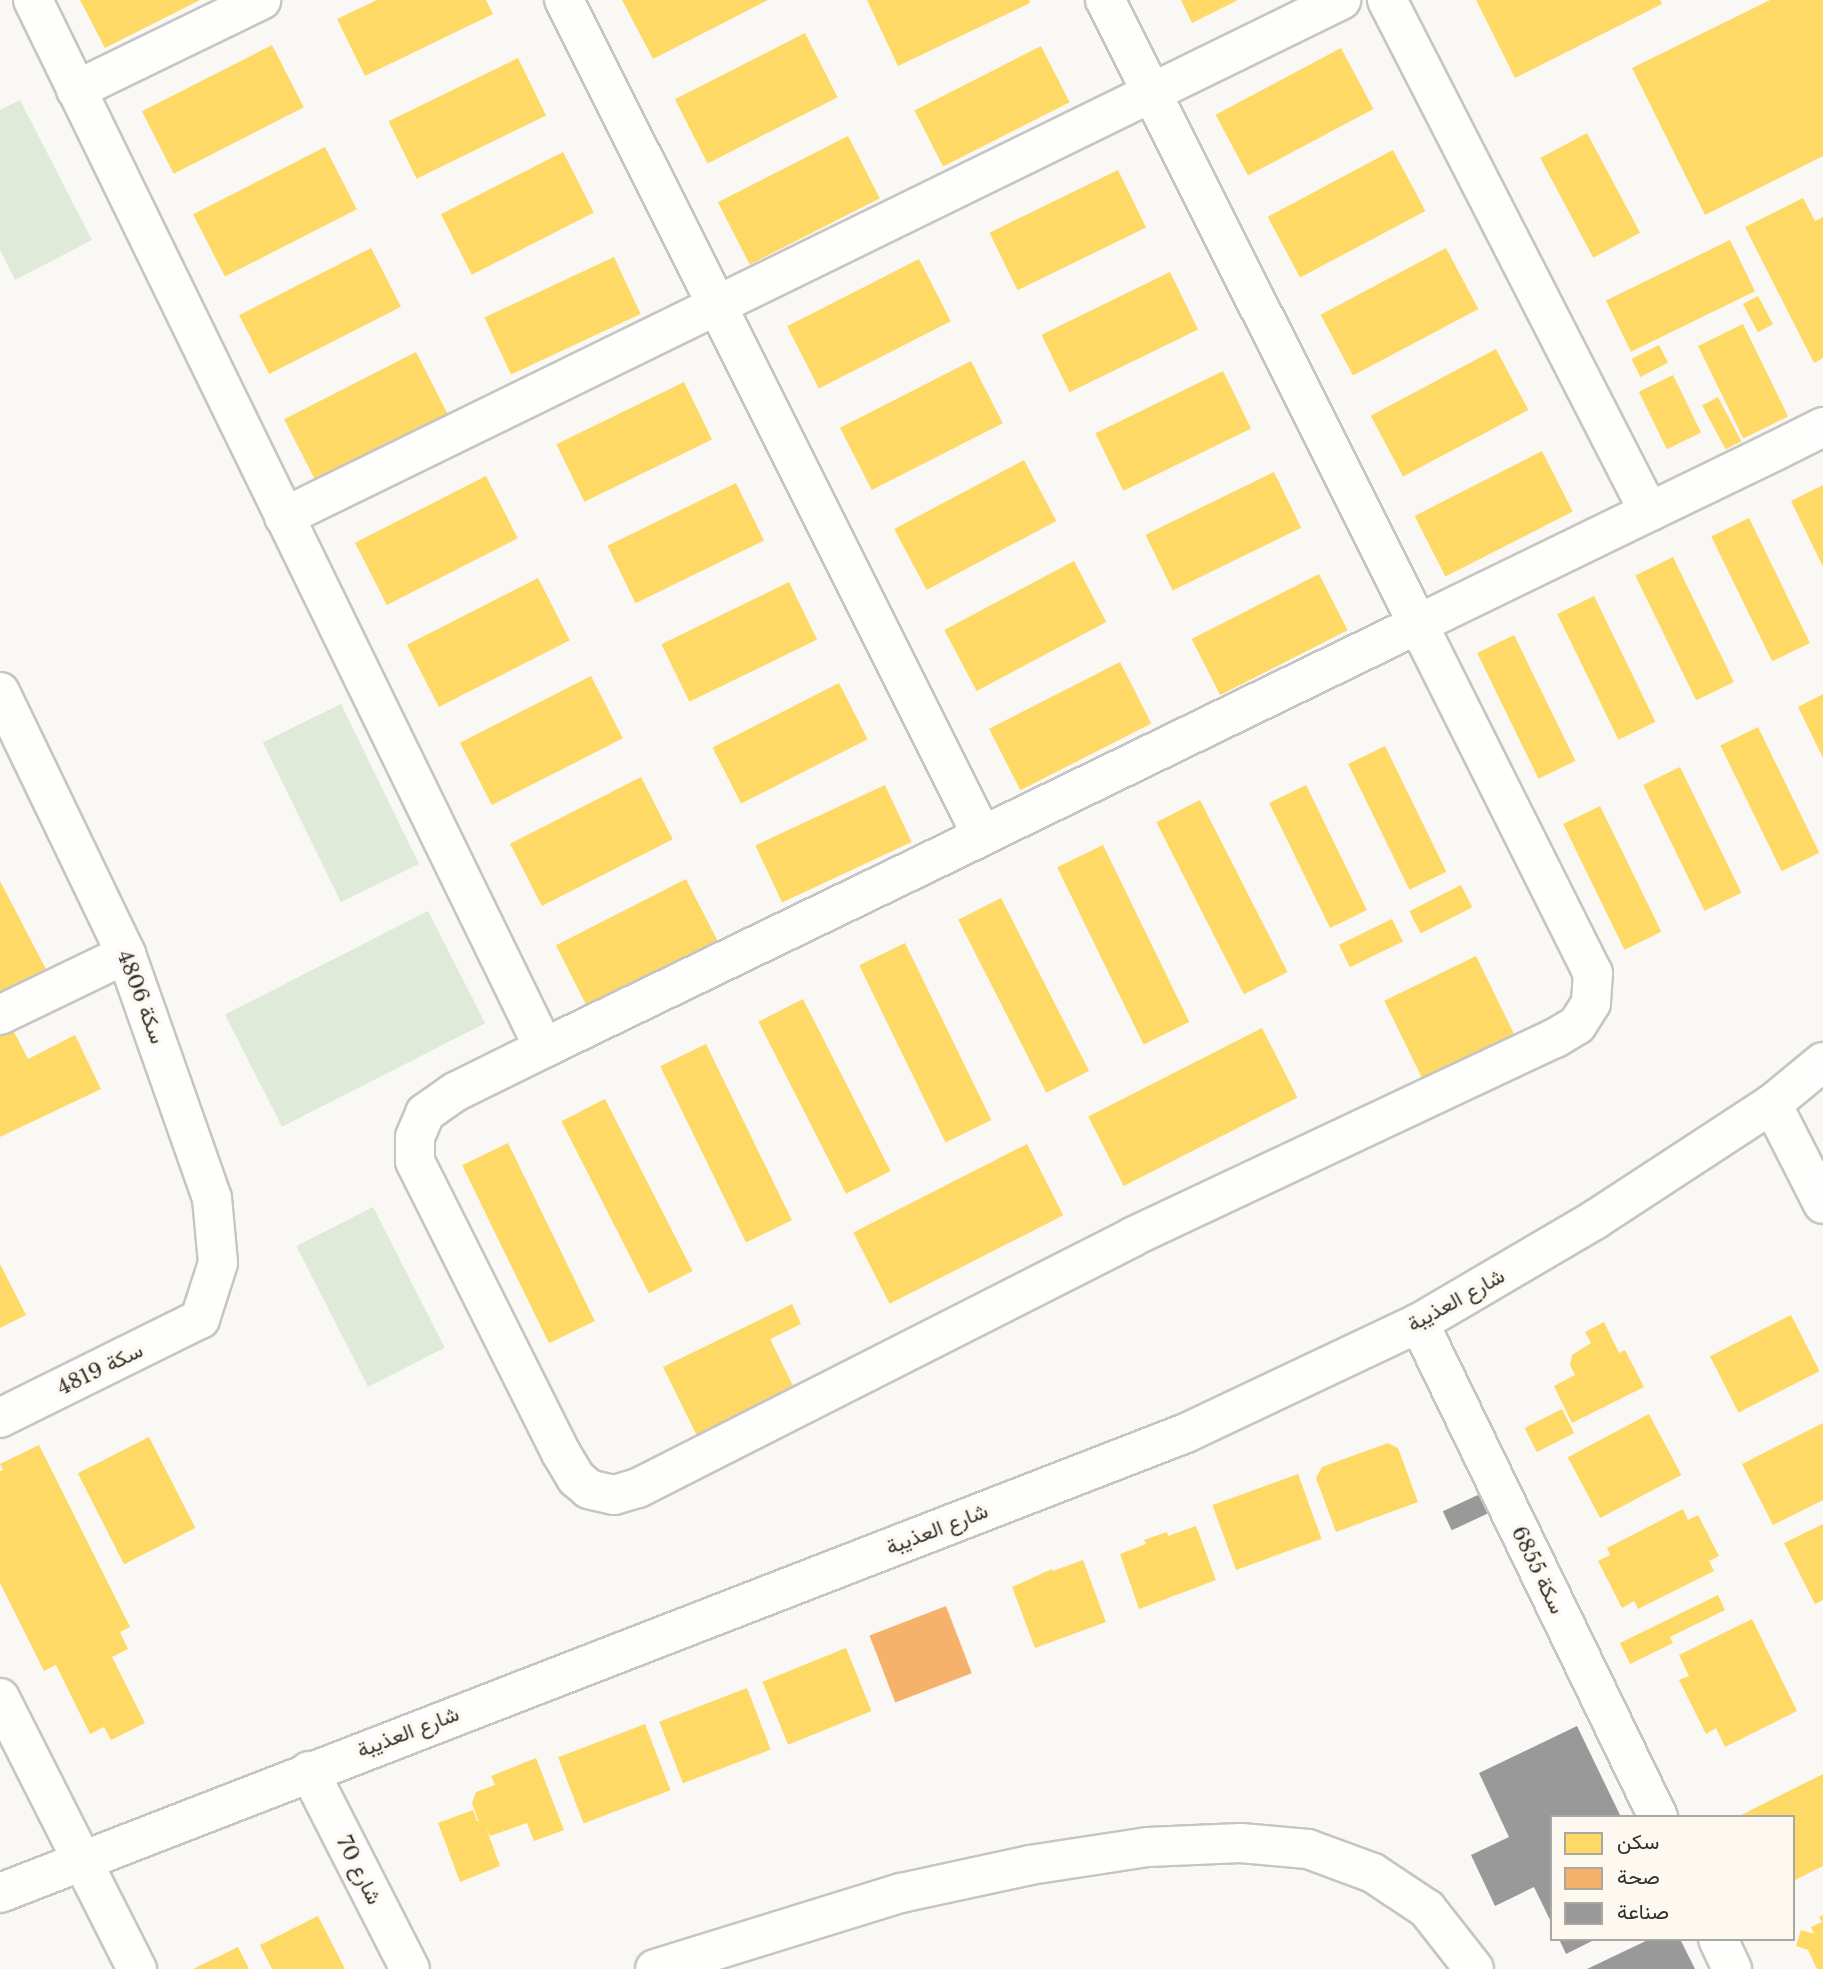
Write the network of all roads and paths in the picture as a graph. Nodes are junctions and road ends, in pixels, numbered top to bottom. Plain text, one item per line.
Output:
1 (33, 0) edge
2 (261, 0) edge
3 (565, 0) edge
4 (1105, 0) edge
5 (1340, 0) edge
6 (1387, 0) edge
7 (76, 90) junction
8 (1151, 93) junction
9 (717, 305) junction
10 (1823, 427) edge
11 (1649, 512) junction
12 (284, 517) junction
13 (1418, 624) junction
14 (0, 692) edge
15 (982, 836) junction
16 (126, 954) junction
17 (0, 1015) edge
18 (544, 1048) junction
19 (1823, 1062) edge
20 (1772, 1104) junction
21 (1823, 1204) edge
22 (200, 1319) joint
23 (1419, 1323) junction
24 (0, 1418) edge
25 (0, 1698) edge
26 (309, 1771) junction
27 (1657, 1815) edge
28 (83, 1860) junction
29 (0, 1893) edge
30 (1718, 1941) edge
31 (137, 1969) edge
32 (410, 1969) edge
33 (655, 1969) edge
34 (1474, 1969) edge
35 (1732, 1969) edge

1 - 7 street
2 - 7 street
3 - 9 street
4 - 8 street
5 - 8 street
6 - 11 street
7 - 12 street
8 - 9 street
8 - 13 street
9 - 12 street
9 - 15 street
10 - 11 street
11 - 13 street
12 - 18 street
13 - 15 street
13 - 18 street
14 - 16 street, سكة 4806
15 - 18 street
16 - 17 street
16 - 22 street, سكة 4806
19 - 20 street, شارع العذيبة
20 - 21 street
20 - 23 street, شارع العذيبة
22 - 24 street, سكة 4819
23 - 26 street, شارع العذيبة
23 - 27 street, سكة 6855
25 - 28 street
26 - 28 street, شارع العذيبة
26 - 32 street, شارع 70
28 - 29 street, شارع العذيبة
28 - 31 street
30 - 35 street
33 - 34 street

